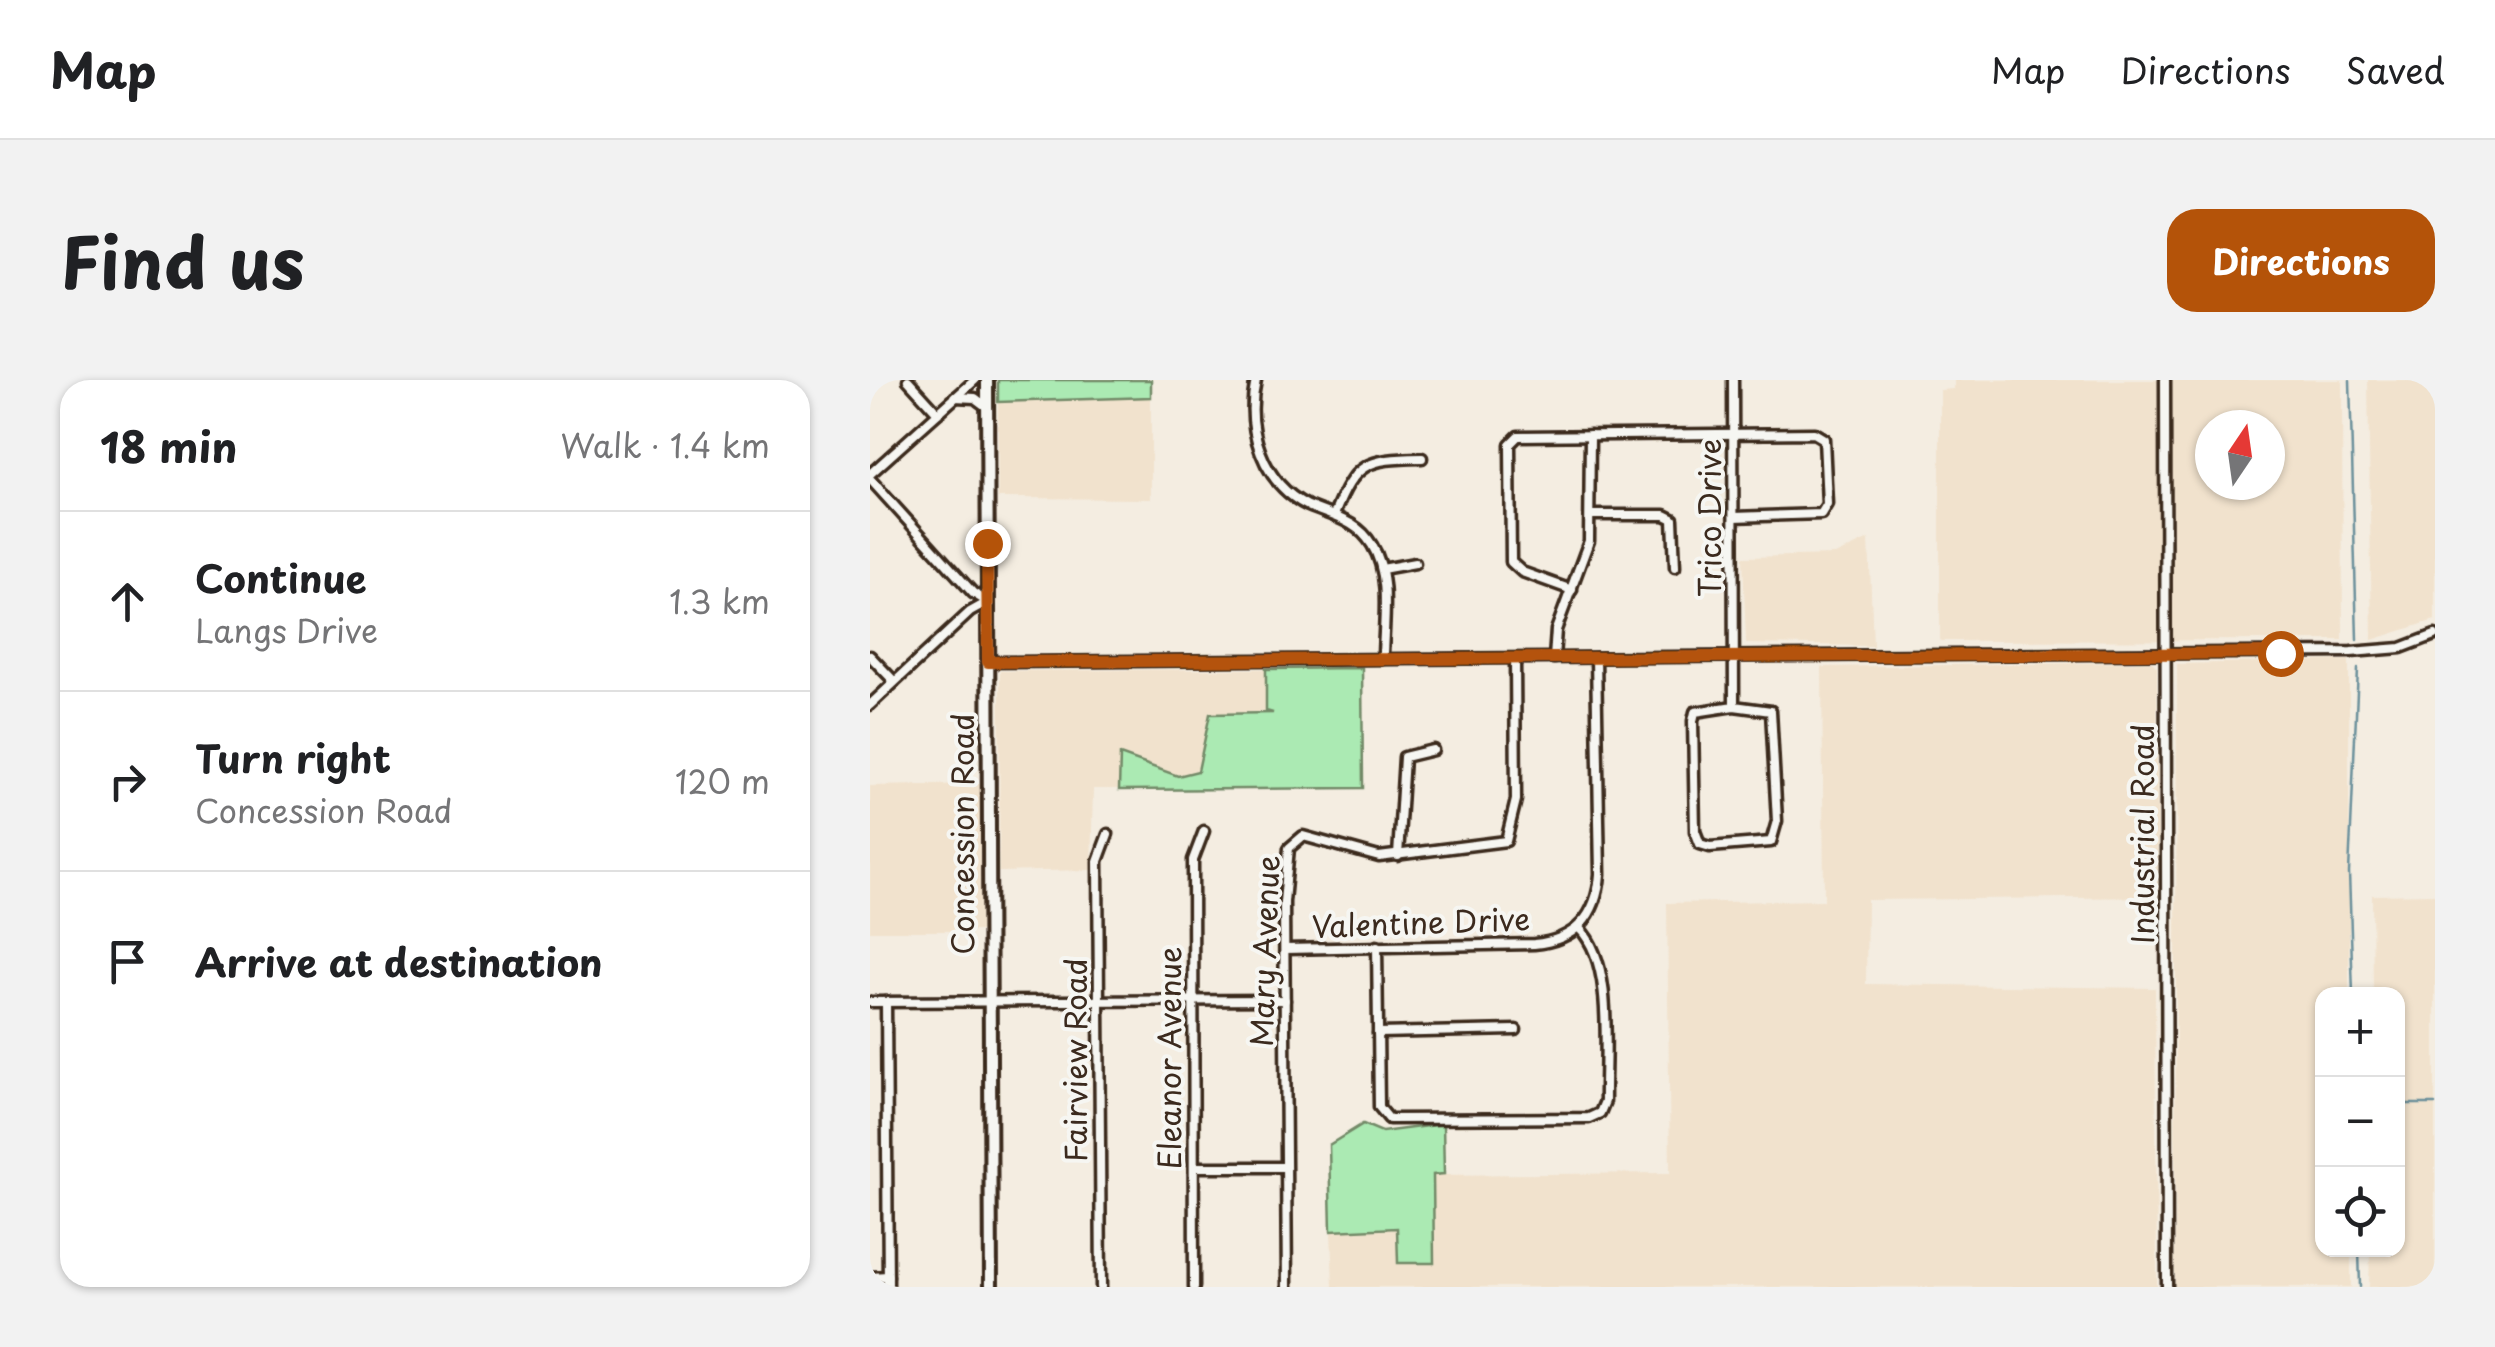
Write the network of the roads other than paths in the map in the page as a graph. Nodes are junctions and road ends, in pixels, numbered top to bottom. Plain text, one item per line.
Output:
1 (908, 380) edge
2 (975, 380) edge
3 (987, 380) edge
4 (1256, 380) edge
5 (1733, 380) edge
6 (2165, 380) edge
7 (955, 397) junction
8 (987, 407) junction
9 (938, 413) junction
10 (1733, 433) junction
11 (1590, 434) junction
12 (1422, 458) dead end
13 (870, 477) edge
14 (1334, 515) junction
15 (1592, 515) junction
16 (1734, 517) junction
17 (1415, 562) dead end
18 (1675, 567) dead end
19 (1382, 569) junction
20 (1572, 590) junction
21 (988, 602) junction
22 (2435, 636) edge
23 (2166, 654) junction
24 (870, 656) edge
25 (1734, 657) junction
26 (1554, 658) junction
27 (1596, 658) junction
28 (1515, 659) junction
29 (1384, 660) junction
30 (988, 662) junction
31 (893, 680) junction
32 (870, 706) edge
33 (1734, 706) junction
34 (1433, 750) dead end
35 (1204, 831) dead end
36 (1108, 834) dead end
37 (1398, 856) junction
38 (1580, 928) junction
39 (1377, 946) junction
40 (1285, 949) junction
41 (1285, 1000) junction
42 (870, 1002) edge
43 (886, 1002) junction
44 (990, 1002) junction
45 (1098, 1002) junction
46 (1192, 1002) junction
47 (1516, 1030) dead end
48 (1378, 1033) junction
49 (1194, 1167) junction
50 (1285, 1167) junction
51 (888, 1276) junction
52 (870, 1277) edge
53 (888, 1287) edge
54 (991, 1287) edge
55 (1101, 1287) edge
56 (1194, 1287) edge
57 (1287, 1287) edge
58 (2167, 1287) edge

1 - 9 street
2 - 7 street
3 - 8 main road, Concession Road
4 - 14 street
5 - 10 street, Trico Drive
6 - 23 street, Industrial Road
7 - 8 street
7 - 9 street
8 - 21 main road, Concession Road
9 - 13 street
10 - 11 street
10 - 16 street, Trico Drive
10 - 16 street
11 - 15 street
11 - 20 street
12 - 14 street
13 - 21 street
14 - 19 street
15 - 18 street
15 - 20 street
16 - 25 street, Trico Drive
17 - 19 street
19 - 29 street
20 - 26 street
21 - 30 main road, Concession Road
21 - 31 street
22 - 23 street
23 - 25 street
23 - 58 street, Industrial Road
24 - 31 street
25 - 27 street
25 - 33 street, Trico Drive
26 - 27 street
26 - 28 street
27 - 38 street
28 - 29 street
28 - 37 street, Mary Avenue
29 - 30 street
30 - 44 main road, Concession Road
31 - 32 street
33 - 33 street
34 - 37 street
35 - 46 street, Eleanor Avenue
36 - 45 street, Fairview Road
37 - 40 street, Mary Avenue
38 - 39 street, Valentine Drive
38 - 48 street
39 - 40 street, Valentine Drive
39 - 48 street
40 - 41 street, Mary Avenue
41 - 46 street
41 - 50 street, Mary Avenue
42 - 43 street
43 - 44 street
43 - 51 street
44 - 45 street
44 - 54 main road, Concession Road
45 - 46 street
45 - 55 street, Fairview Road
46 - 49 street, Eleanor Avenue
47 - 48 street
49 - 50 street
49 - 56 street, Eleanor Avenue
50 - 57 street, Mary Avenue
51 - 52 street
51 - 53 street

